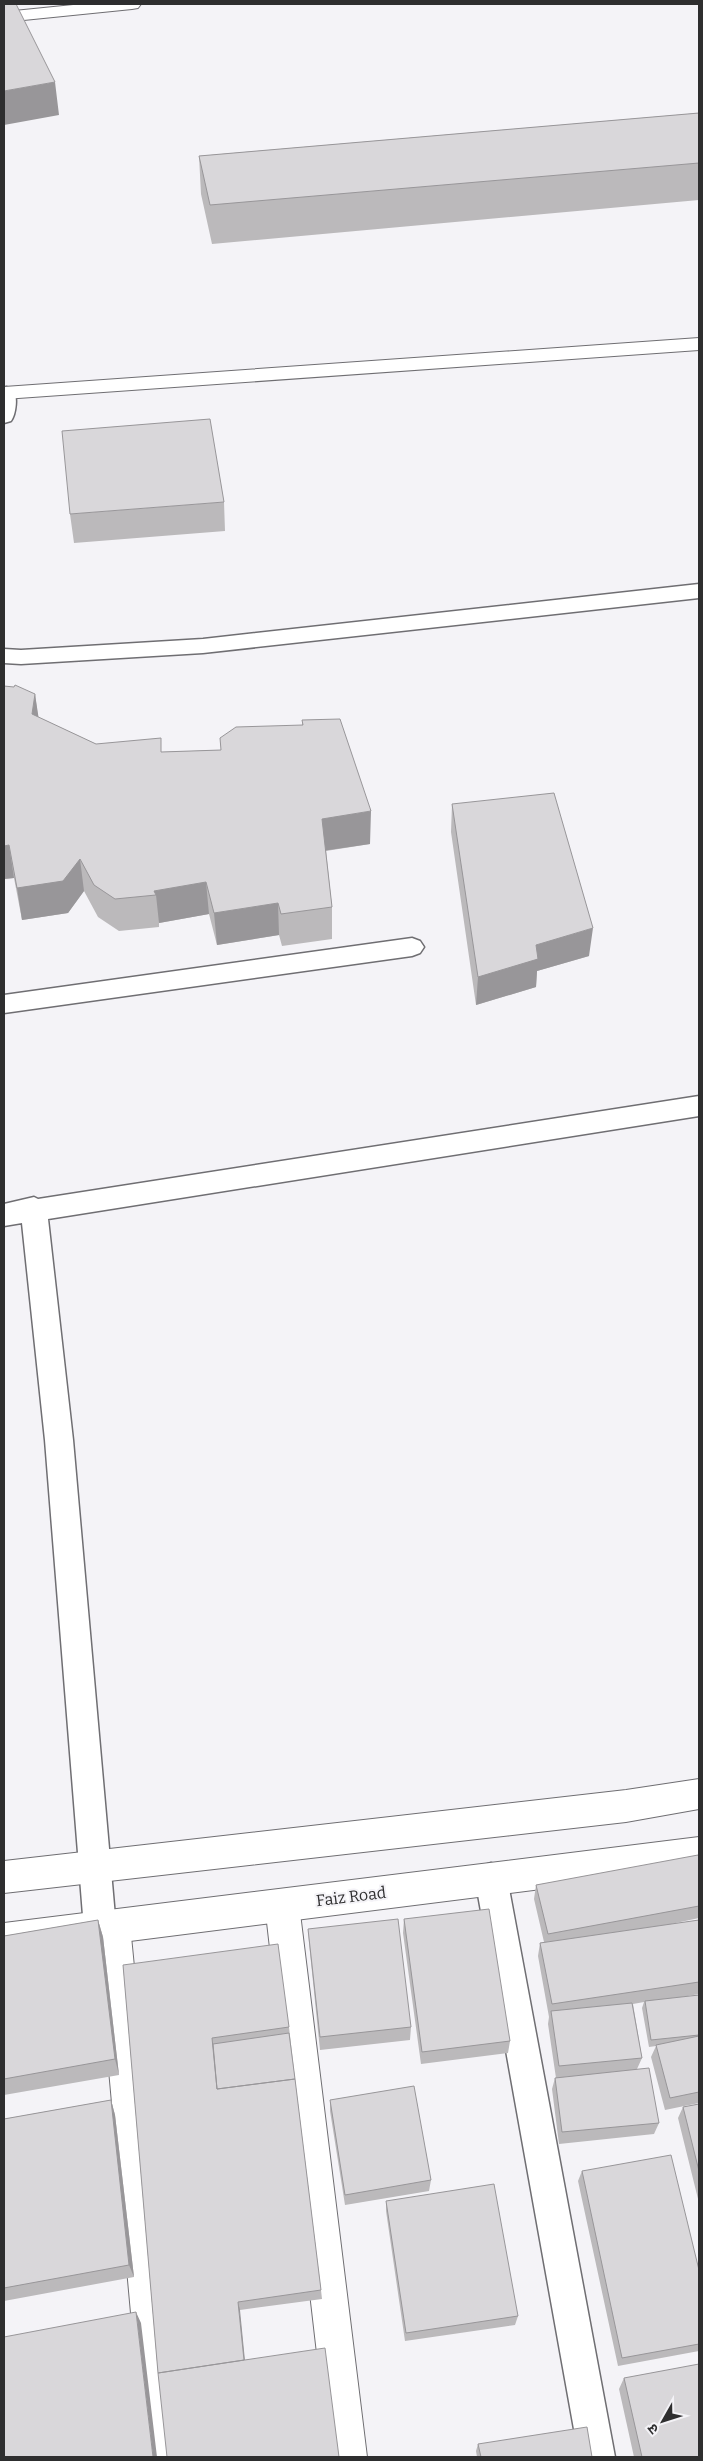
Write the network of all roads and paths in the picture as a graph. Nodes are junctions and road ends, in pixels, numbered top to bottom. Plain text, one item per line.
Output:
1 (132, 4) edge
2 (4, 17) edge
3 (699, 344) edge
4 (5, 393) edge
5 (4, 417) edge
6 (699, 591) edge
7 (4, 656) edge
8 (412, 947) dead end
9 (4, 1004) edge
10 (699, 1106) edge
11 (34, 1208) junction
12 (4, 1215) edge
13 (699, 1794) edge
14 (699, 1853) edge
15 (93, 1867) junction
16 (4, 1877) edge
17 (491, 1878) junction
18 (282, 1905) junction
19 (106, 1927) junction
20 (4, 1940) edge
21 (163, 2457) edge
22 (348, 2457) edge
23 (597, 2457) edge

1 - 2 street
3 - 4 street
4 - 5 lane
6 - 7 lane
8 - 9 lane
10 - 11 lane
11 - 12 lane
11 - 15 lane
13 - 15 street
14 - 17 street, Faiz Road
15 - 16 street
15 - 19 lane
17 - 18 street, Faiz Road
17 - 23 lane
18 - 19 street, Faiz Road
18 - 22 street
19 - 20 street, Faiz Road
19 - 21 street

